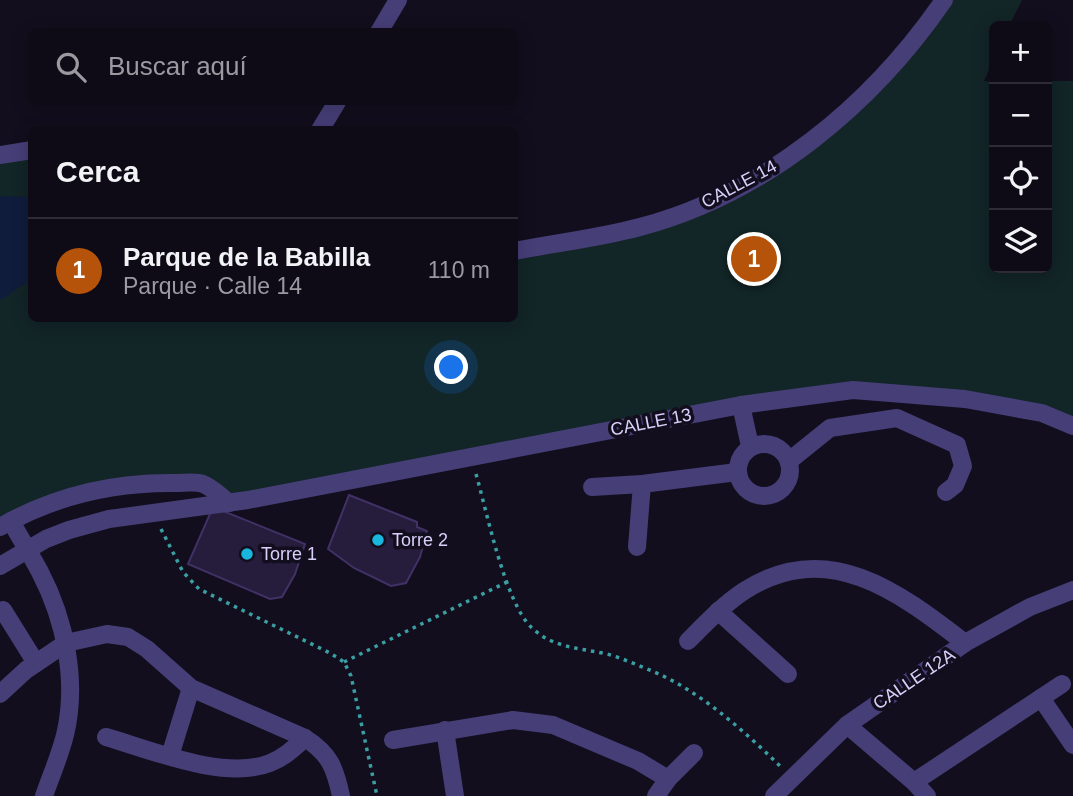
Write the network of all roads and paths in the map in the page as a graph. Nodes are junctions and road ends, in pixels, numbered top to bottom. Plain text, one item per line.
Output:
1 (398, 0) edge
2 (944, 0) edge
3 (381, 28) edge
4 (335, 105) edge
5 (322, 126) edge
6 (28, 151) edge
7 (0, 155) edge
8 (518, 250) edge
9 (741, 405) junction
10 (1073, 426) edge
11 (750, 446) junction
12 (471, 457) junction
13 (789, 461) junction
14 (737, 472) junction
15 (642, 485) junction
16 (592, 487) dead end
17 (946, 492) dead end
18 (229, 503) junction
19 (154, 514) junction
20 (5, 524) edge
21 (637, 547) dead end
22 (26, 550) junction
23 (0, 566) edge
24 (507, 582) junction
25 (1073, 590) edge
26 (3, 610) dead end
27 (718, 611) junction
28 (688, 640) dead end
29 (66, 643) junction
30 (965, 643) junction
31 (344, 662) junction
32 (36, 663) junction
33 (788, 674) dead end
34 (1062, 684) dead end
35 (191, 688) junction
36 (0, 694) edge
37 (1041, 698) junction
38 (847, 724) junction
39 (445, 730) junction
40 (106, 737) dead end
41 (305, 737) junction
42 (393, 740) dead end
43 (1073, 745) edge
44 (694, 753) dead end
45 (170, 756) junction
46 (792, 777) junction
47 (668, 779) junction
48 (914, 782) junction
49 (44, 796) edge
50 (341, 796) edge
51 (377, 796) edge
52 (455, 796) edge
53 (656, 796) edge
54 (774, 796) edge
55 (927, 796) edge

1 - 3 street
2 - 8 street, CALLE 14
4 - 5 street
6 - 7 street
9 - 10 street, CALLE 13
9 - 11 street
9 - 12 street, CALLE 13
11 - 13 street
11 - 14 street
12 - 18 street, CALLE 13
12 - 24 path
13 - 14 street
13 - 17 street
14 - 15 street
15 - 16 street
15 - 21 street
18 - 19 street, CALLE 13
18 - 20 street
19 - 22 street, CALLE 13
19 - 31 path
20 - 22 street
22 - 23 street, CALLE 13
22 - 29 street
24 - 31 path
24 - 46 path
25 - 30 street, CALLE 12A
26 - 32 street
27 - 28 street
27 - 30 street
27 - 33 street
29 - 32 street
29 - 35 street
29 - 49 street
30 - 38 street, CALLE 12A
31 - 51 path
32 - 36 street
34 - 37 street
35 - 41 street
35 - 45 street
37 - 43 street
37 - 48 street
38 - 46 street, CALLE 12A
38 - 48 street
39 - 42 street
39 - 47 street
39 - 52 street
40 - 45 street
41 - 45 street
41 - 50 street
44 - 47 street
46 - 54 street, CALLE 12A
47 - 53 street
48 - 55 street

